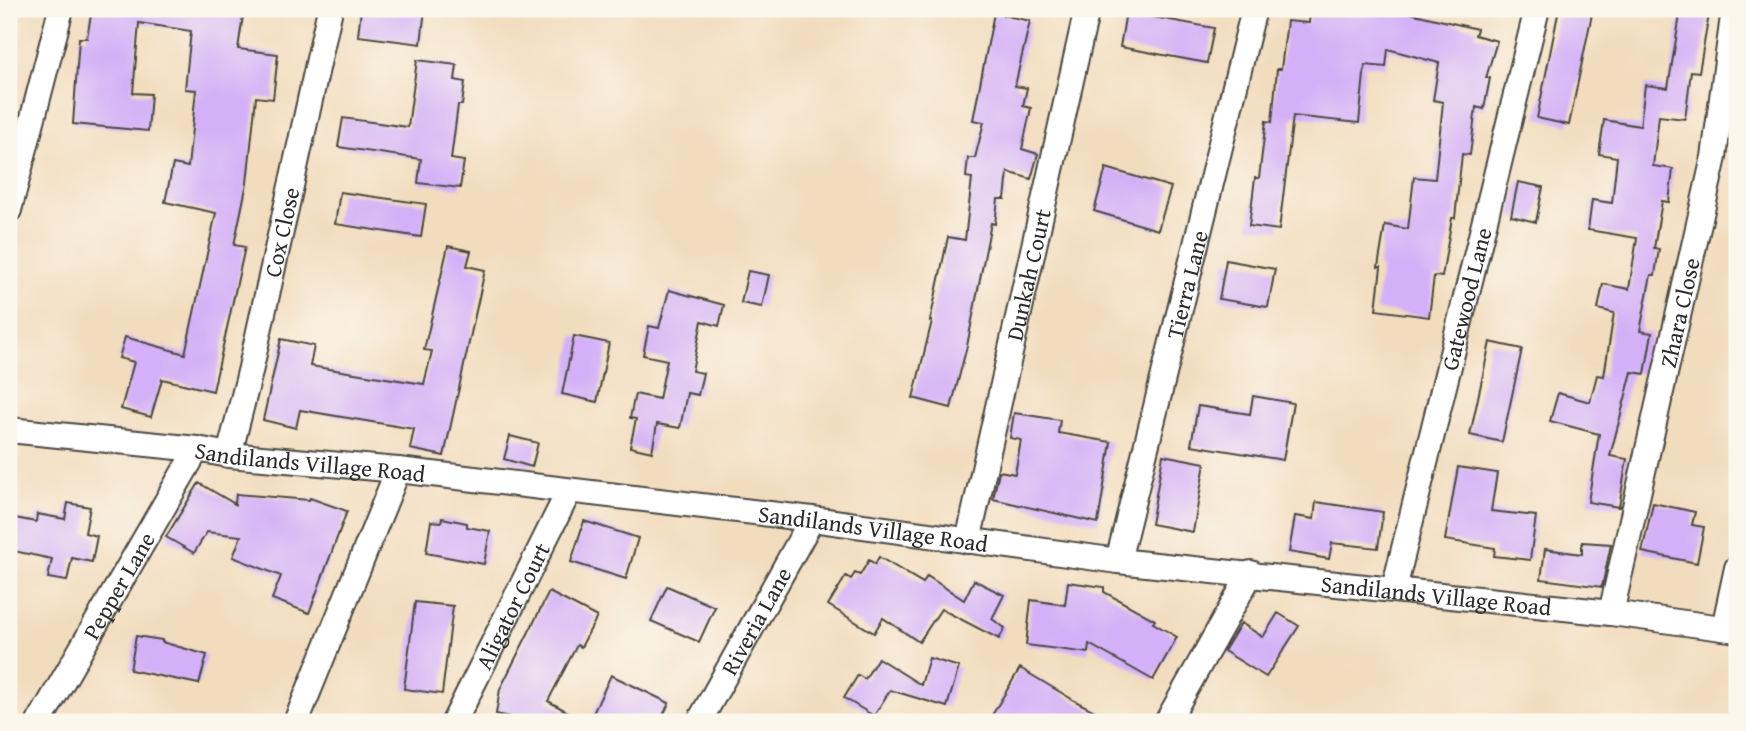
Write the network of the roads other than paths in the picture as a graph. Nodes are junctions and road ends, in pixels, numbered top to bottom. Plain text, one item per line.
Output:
1 (61, 9) edge
2 (330, 9) edge
3 (1087, 9) edge
4 (1254, 9) edge
5 (1537, 9) edge
6 (1734, 9) edge
7 (9, 210) edge
8 (9, 430) edge
9 (197, 449) junction
10 (229, 455) junction
11 (398, 471) junction
12 (569, 491) junction
13 (812, 519) junction
14 (968, 541) junction
15 (1118, 561) junction
16 (1737, 568) edge
17 (1251, 573) junction
18 (1394, 589) junction
19 (1611, 613) junction
20 (1731, 629) edge
21 (39, 722) edge
22 (296, 722) edge
23 (454, 722) edge
24 (699, 722) edge
25 (1167, 722) edge

1 - 7 street
2 - 10 street, Cox Close
3 - 14 street, Dunkah Court
4 - 15 street, Tierra Lane
5 - 18 street, Gatewood Lane
6 - 19 street, Zhara Close
8 - 9 street, Sandilands Village Road
9 - 10 street, Sandilands Village Road
9 - 21 street, Pepper Lane
10 - 11 street, Sandilands Village Road
11 - 12 street, Sandilands Village Road
11 - 22 street
12 - 13 street, Sandilands Village Road
12 - 23 street, Aligator Court
13 - 14 street, Sandilands Village Road
13 - 24 street, Riveria Lane
14 - 15 street, Sandilands Village Road
15 - 17 street, Sandilands Village Road
16 - 20 street
17 - 18 street, Sandilands Village Road
17 - 25 street
18 - 19 street, Sandilands Village Road
19 - 20 street, Sandilands Village Road

